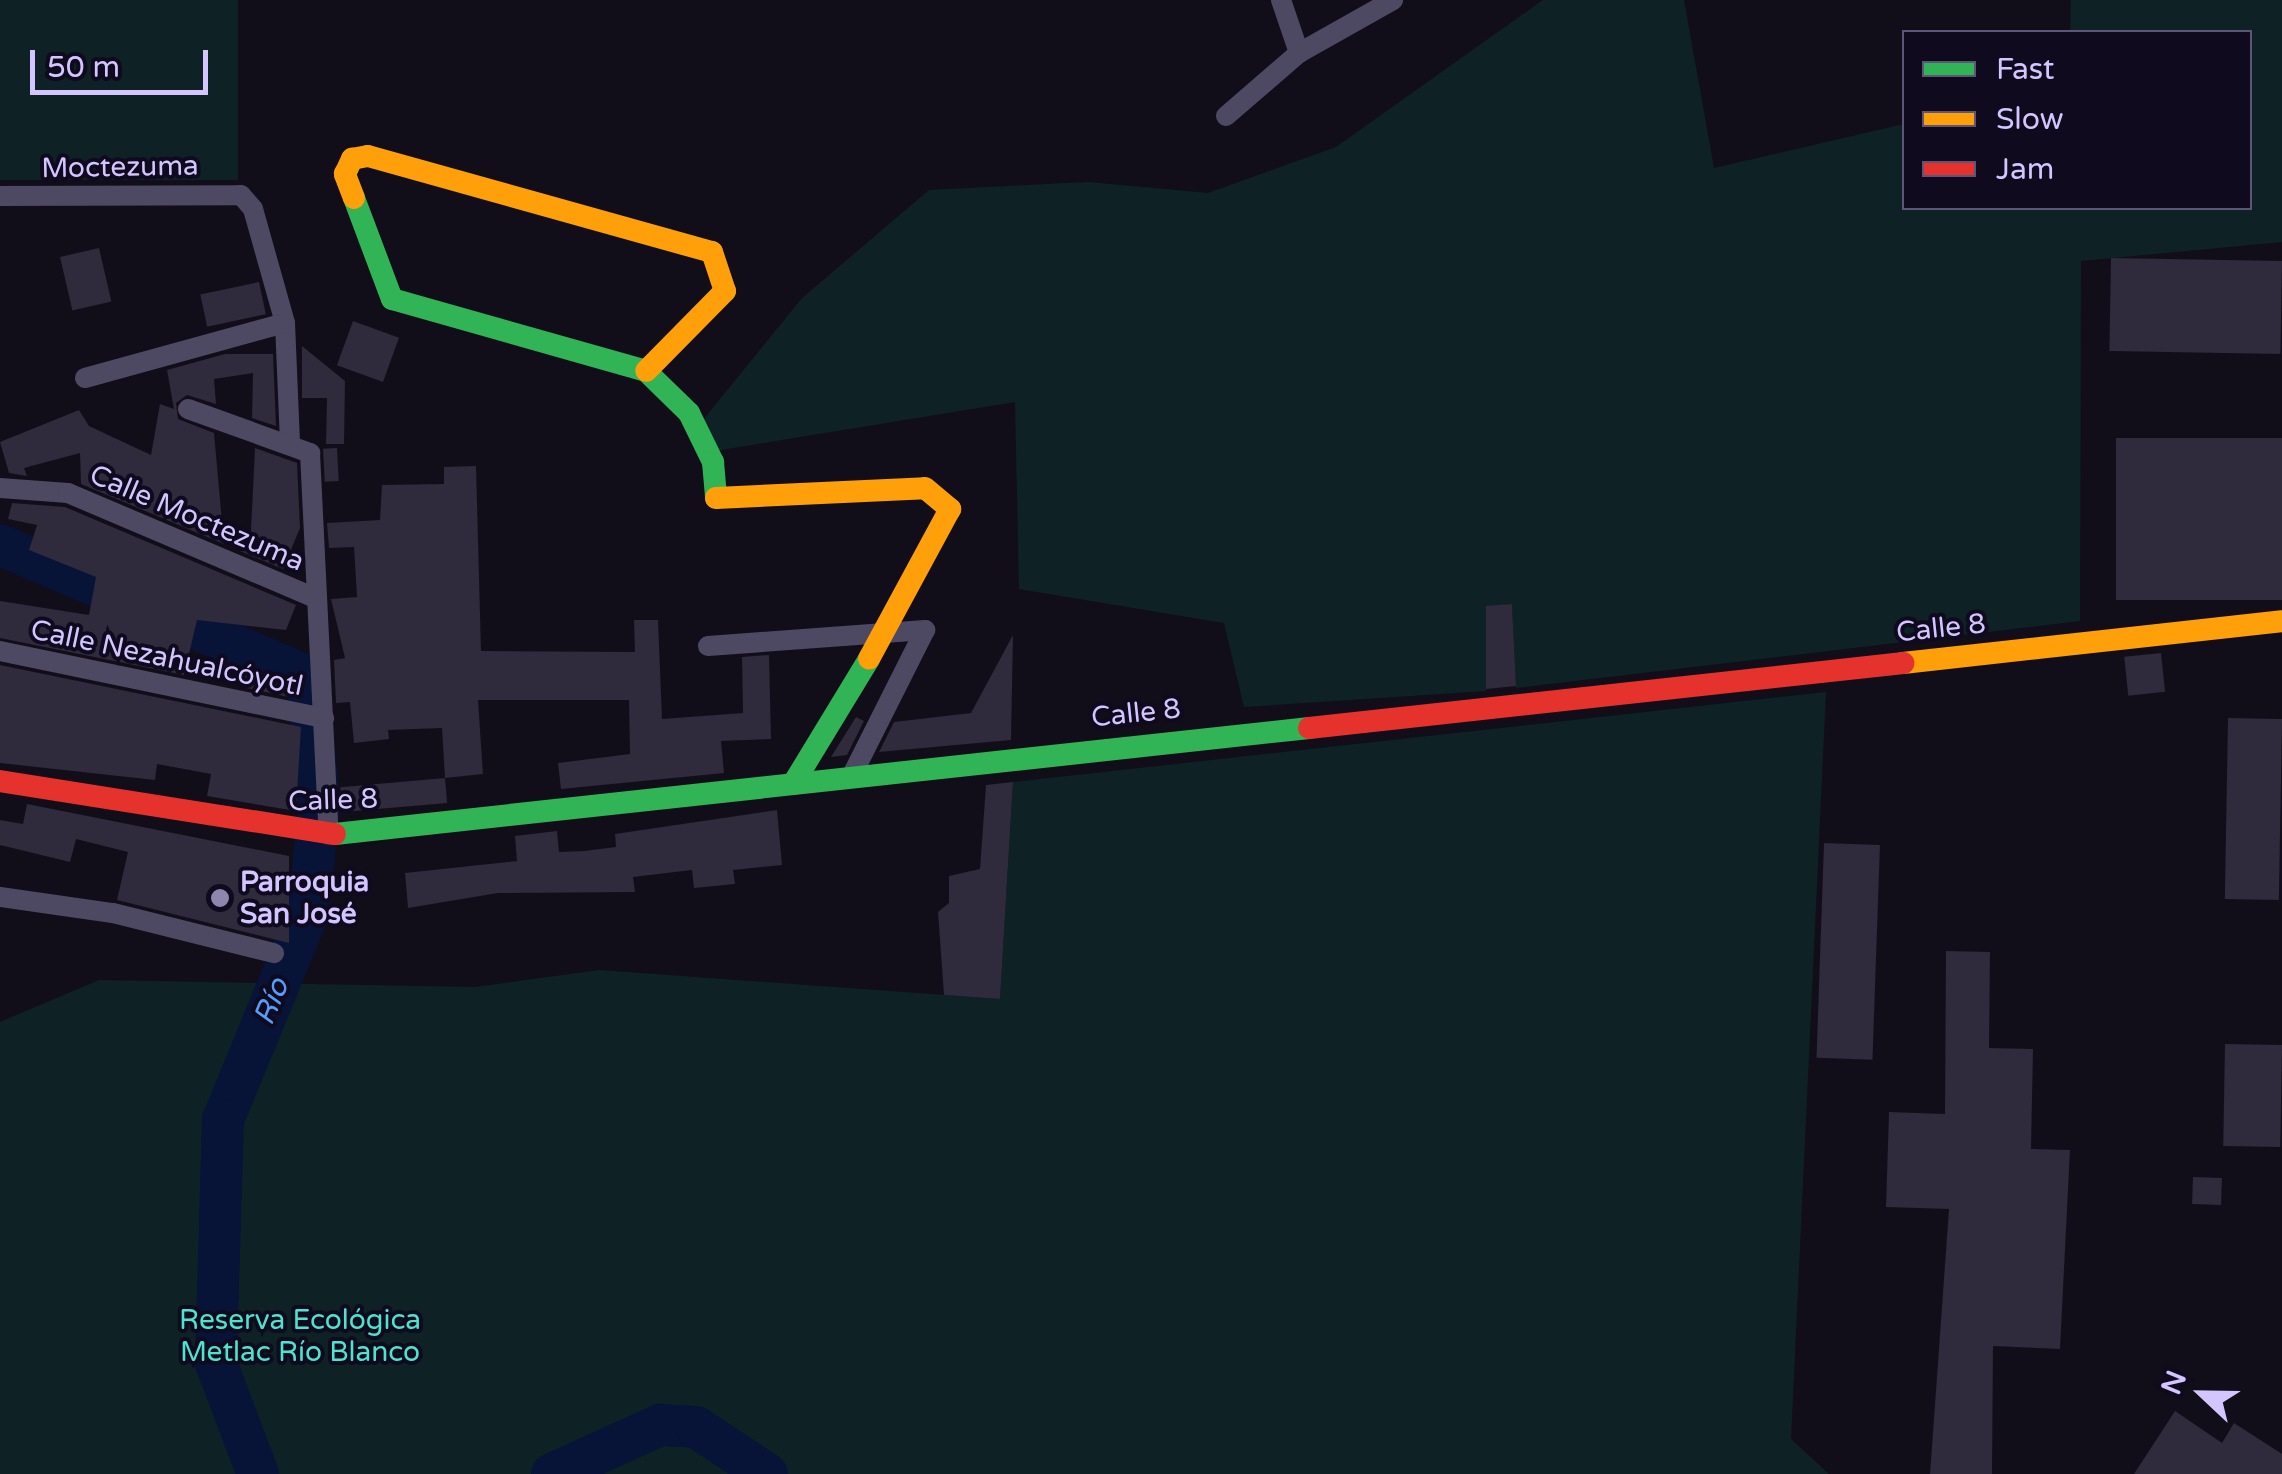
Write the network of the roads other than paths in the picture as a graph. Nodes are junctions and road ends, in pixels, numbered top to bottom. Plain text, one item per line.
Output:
1 (1281, 0) edge
2 (1393, 0) edge
3 (1299, 53) junction
4 (1226, 116) dead end
5 (0, 196) edge
6 (285, 323) junction
7 (646, 371) junction
8 (85, 378) dead end
9 (188, 410) dead end
10 (290, 443) junction
11 (0, 488) edge
12 (312, 597) junction
13 (2282, 621) edge
14 (885, 632) junction
15 (708, 646) dead end
16 (0, 651) edge
17 (324, 718) junction
18 (851, 777) junction
19 (0, 782) edge
20 (792, 784) junction
21 (329, 835) junction
22 (0, 898) edge
23 (274, 953) dead end

1 - 3 street
2 - 3 street
3 - 4 street
5 - 6 street, Moctezuma
6 - 8 street
6 - 10 street
7 - 7 street
7 - 14 street
9 - 10 street
10 - 12 street, Calle Moctezuma
11 - 12 street, Calle Moctezuma
12 - 17 street, Calle Moctezuma
13 - 18 street, Calle 8
14 - 15 street
14 - 18 street
14 - 20 street
16 - 17 street, Calle Nezahualcóyotl
17 - 21 street, Calle Moctezuma
18 - 20 street, Calle 8
19 - 21 street, Calle 8
20 - 21 street, Calle 8
22 - 23 street

